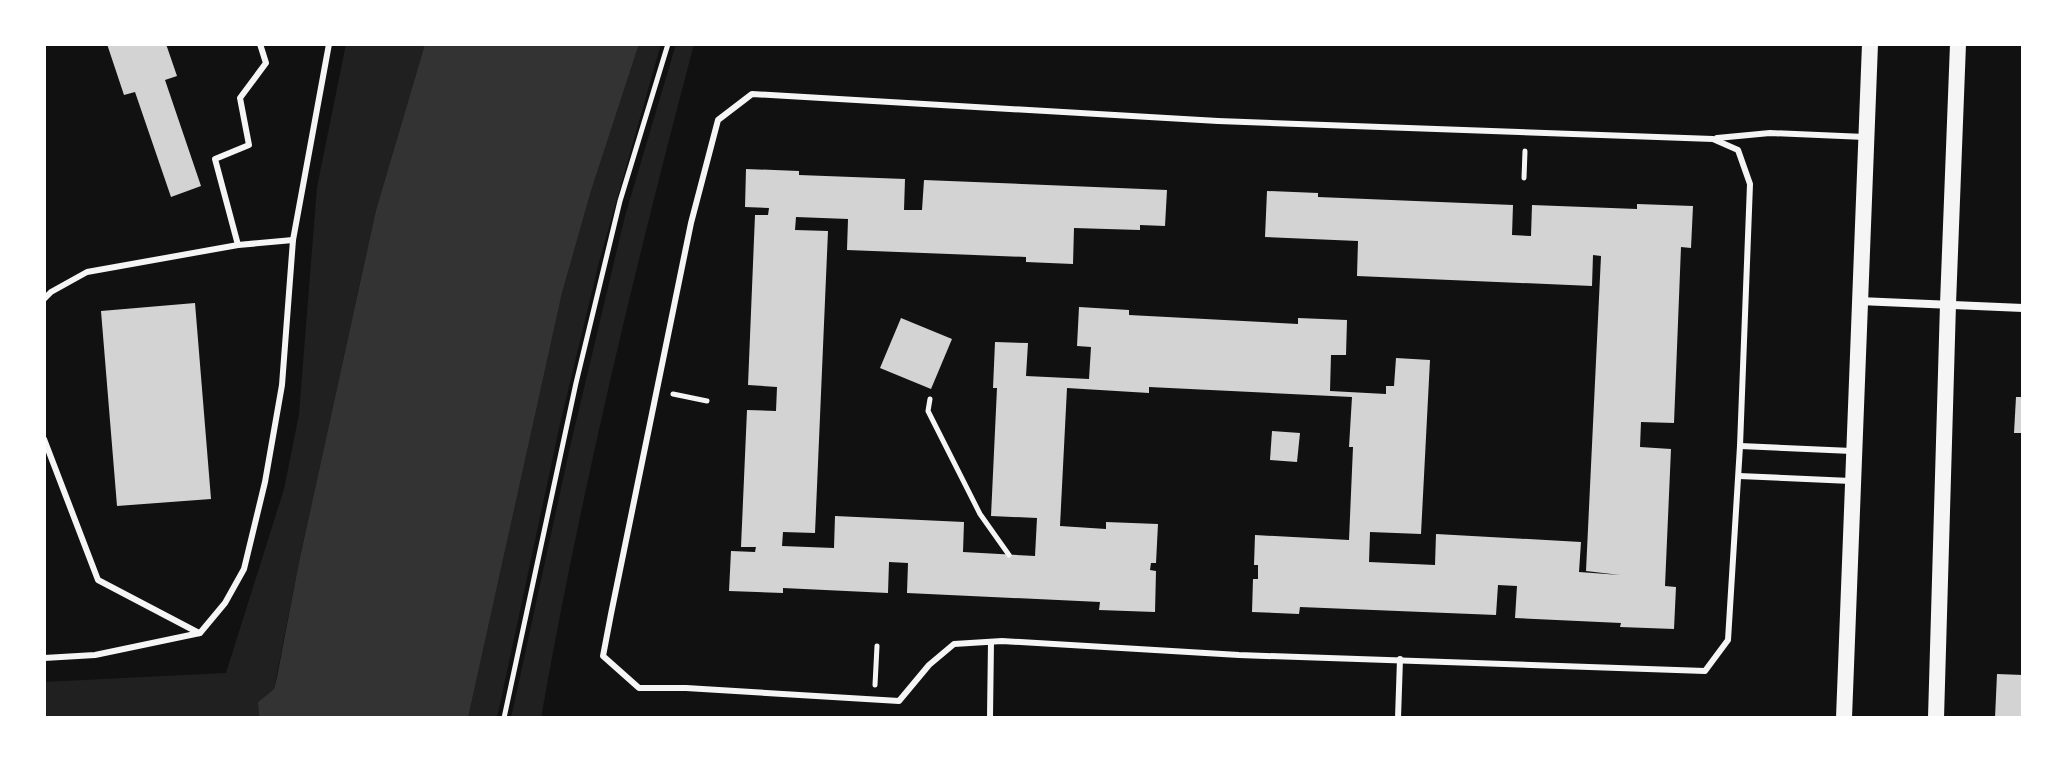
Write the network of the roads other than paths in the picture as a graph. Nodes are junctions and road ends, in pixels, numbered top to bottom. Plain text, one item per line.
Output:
1 (260, 44) edge
2 (329, 44) edge
3 (1870, 44) edge
4 (1958, 44) edge
5 (1866, 137) junction
6 (1713, 139) junction
7 (293, 240) junction
8 (238, 245) junction
9 (44, 299) edge
10 (1858, 301) junction
11 (1948, 304) junction
12 (2023, 308) edge
13 (44, 439) edge
14 (1740, 446) junction
15 (1853, 451) junction
16 (1739, 476) junction
17 (1852, 481) junction
18 (200, 633) junction
19 (991, 642) junction
20 (44, 658) edge
21 (1400, 659) junction
22 (990, 716) dead end
23 (1398, 718) edge
24 (1844, 718) edge
25 (1936, 718) edge

1 - 8 lane
2 - 7 lane
3 - 5 main road
4 - 11 main road
5 - 6 lane
5 - 10 main road
6 - 14 lane
6 - 19 lane
7 - 8 lane
7 - 18 lane
8 - 9 lane
10 - 11 street
10 - 15 main road
11 - 12 street
11 - 25 main road
13 - 18 lane
14 - 15 lane
14 - 16 lane
15 - 17 main road
16 - 17 lane
16 - 21 lane
17 - 24 main road
18 - 20 lane
19 - 21 lane
19 - 22 lane
21 - 23 lane

